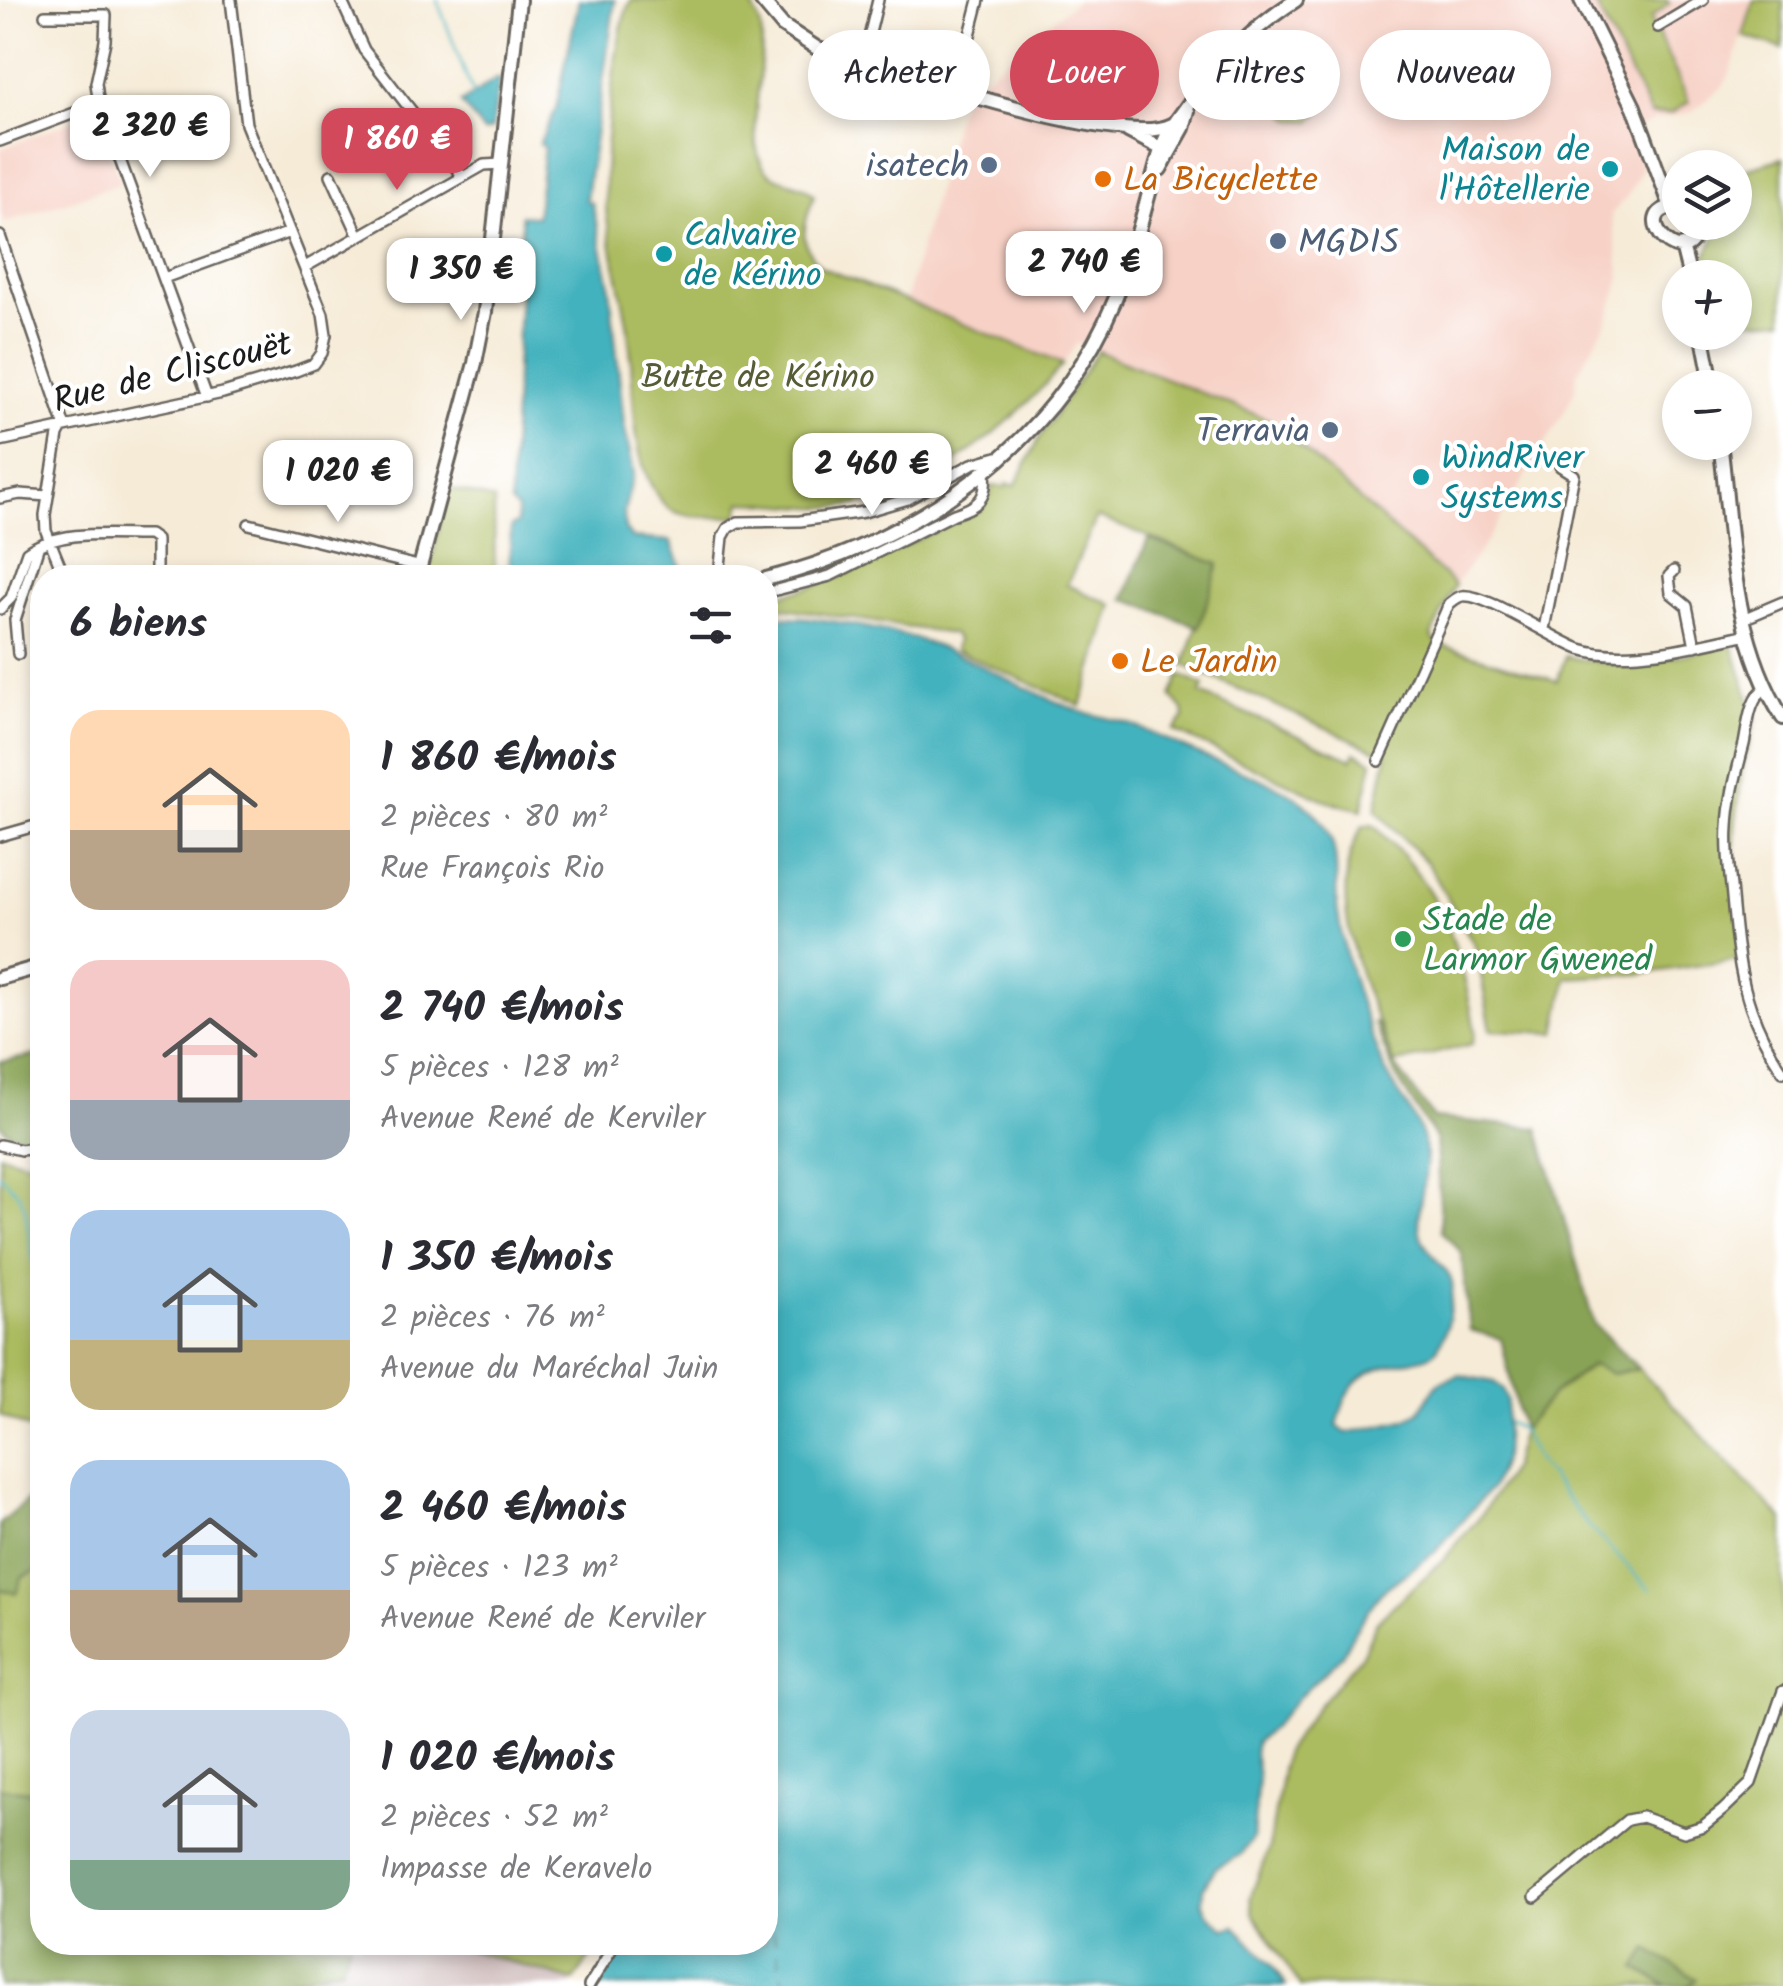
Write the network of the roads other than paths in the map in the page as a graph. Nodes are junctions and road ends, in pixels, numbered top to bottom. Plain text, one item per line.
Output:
1 (231, 0) edge
2 (341, 0) edge
3 (520, 0) edge
4 (762, 0) edge
5 (878, 0) edge
6 (978, 0) edge
7 (1296, 0) edge
8 (1581, 0) edge
9 (1702, 0) edge
10 (45, 15) dead end
11 (1658, 27) dead end
12 (871, 30) edge
13 (971, 30) edge
14 (1255, 30) edge
15 (808, 44) edge
16 (990, 99) edge
17 (99, 106) junction
18 (1179, 118) edge
19 (1182, 120) edge
20 (1174, 124) junction
21 (1125, 128) junction
22 (0, 141) edge
23 (1166, 151) junction
24 (502, 164) junction
25 (331, 174) dead end
26 (1662, 175) edge
27 (464, 178) junction
28 (1662, 214) edge
29 (290, 232) junction
30 (0, 236) edge
31 (359, 236) junction
32 (1662, 237) edge
33 (1665, 240) edge
34 (1691, 240) edge
35 (1682, 246) junction
36 (1686, 260) edge
37 (305, 268) junction
38 (164, 278) junction
39 (207, 397) junction
40 (63, 428) junction
41 (0, 440) edge
42 (1004, 456) junction
43 (1722, 460) edge
44 (1560, 466) dead end
45 (985, 473) junction
46 (48, 496) junction
47 (0, 498) edge
48 (248, 524) dead end
49 (50, 542) junction
50 (39, 545) junction
51 (33, 565) edge
52 (60, 565) edge
53 (156, 565) edge
54 (389, 565) edge
55 (422, 565) edge
56 (720, 565) edge
57 (1674, 571) dead end
58 (30, 573) edge
59 (778, 576) edge
60 (778, 590) edge
61 (1783, 602) edge
62 (0, 609) edge
63 (1742, 618) junction
64 (1544, 629) junction
65 (1747, 634) junction
66 (1694, 646) junction
67 (18, 654) dead end
68 (1766, 688) junction
69 (1783, 718) edge
70 (1380, 761) dead end
71 (30, 827) edge
72 (0, 836) edge
73 (30, 969) edge
74 (0, 978) edge
75 (1783, 1072) edge
76 (0, 1145) edge
77 (30, 1149) edge
78 (1783, 1691) edge
79 (1535, 1897) dead end
80 (608, 1955) edge
81 (590, 1986) edge

1 - 29 street
2 - 27 street
3 - 24 main road
4 - 15 main road
5 - 12 street
6 - 13 street
7 - 14 main road
8 - 26 main road
9 - 11 street
10 - 17 street
16 - 21 main road
17 - 22 street
17 - 38 street
18 - 20 main road
19 - 23 main road
20 - 21 main road
20 - 23 main road
21 - 23 main road
23 - 42 main road
24 - 27 street
24 - 55 main road
25 - 31 street
27 - 31 street
28 - 32 main road
29 - 37 street
29 - 38 street
30 - 40 street
31 - 37 street
33 - 35 main road
34 - 35 main road
35 - 36 main road
37 - 39 street, Rue de Cliscouët
38 - 39 street
39 - 40 street, Rue de Cliscouët
40 - 41 street, Rue de Cliscouët
40 - 46 street
42 - 45 main road
42 - 56 street
43 - 63 main road
44 - 64 street
45 - 59 main road
45 - 60 street
46 - 47 street
46 - 49 street
48 - 54 street
49 - 50 street
49 - 52 street
49 - 53 street
50 - 51 street
50 - 62 street
57 - 66 street
58 - 67 street
61 - 63 street
63 - 65 main road
64 - 66 street
64 - 70 street
65 - 66 street
65 - 68 main road
68 - 69 main road
68 - 75 street
71 - 72 street
73 - 74 main road
76 - 77 street
78 - 79 street
80 - 81 street

